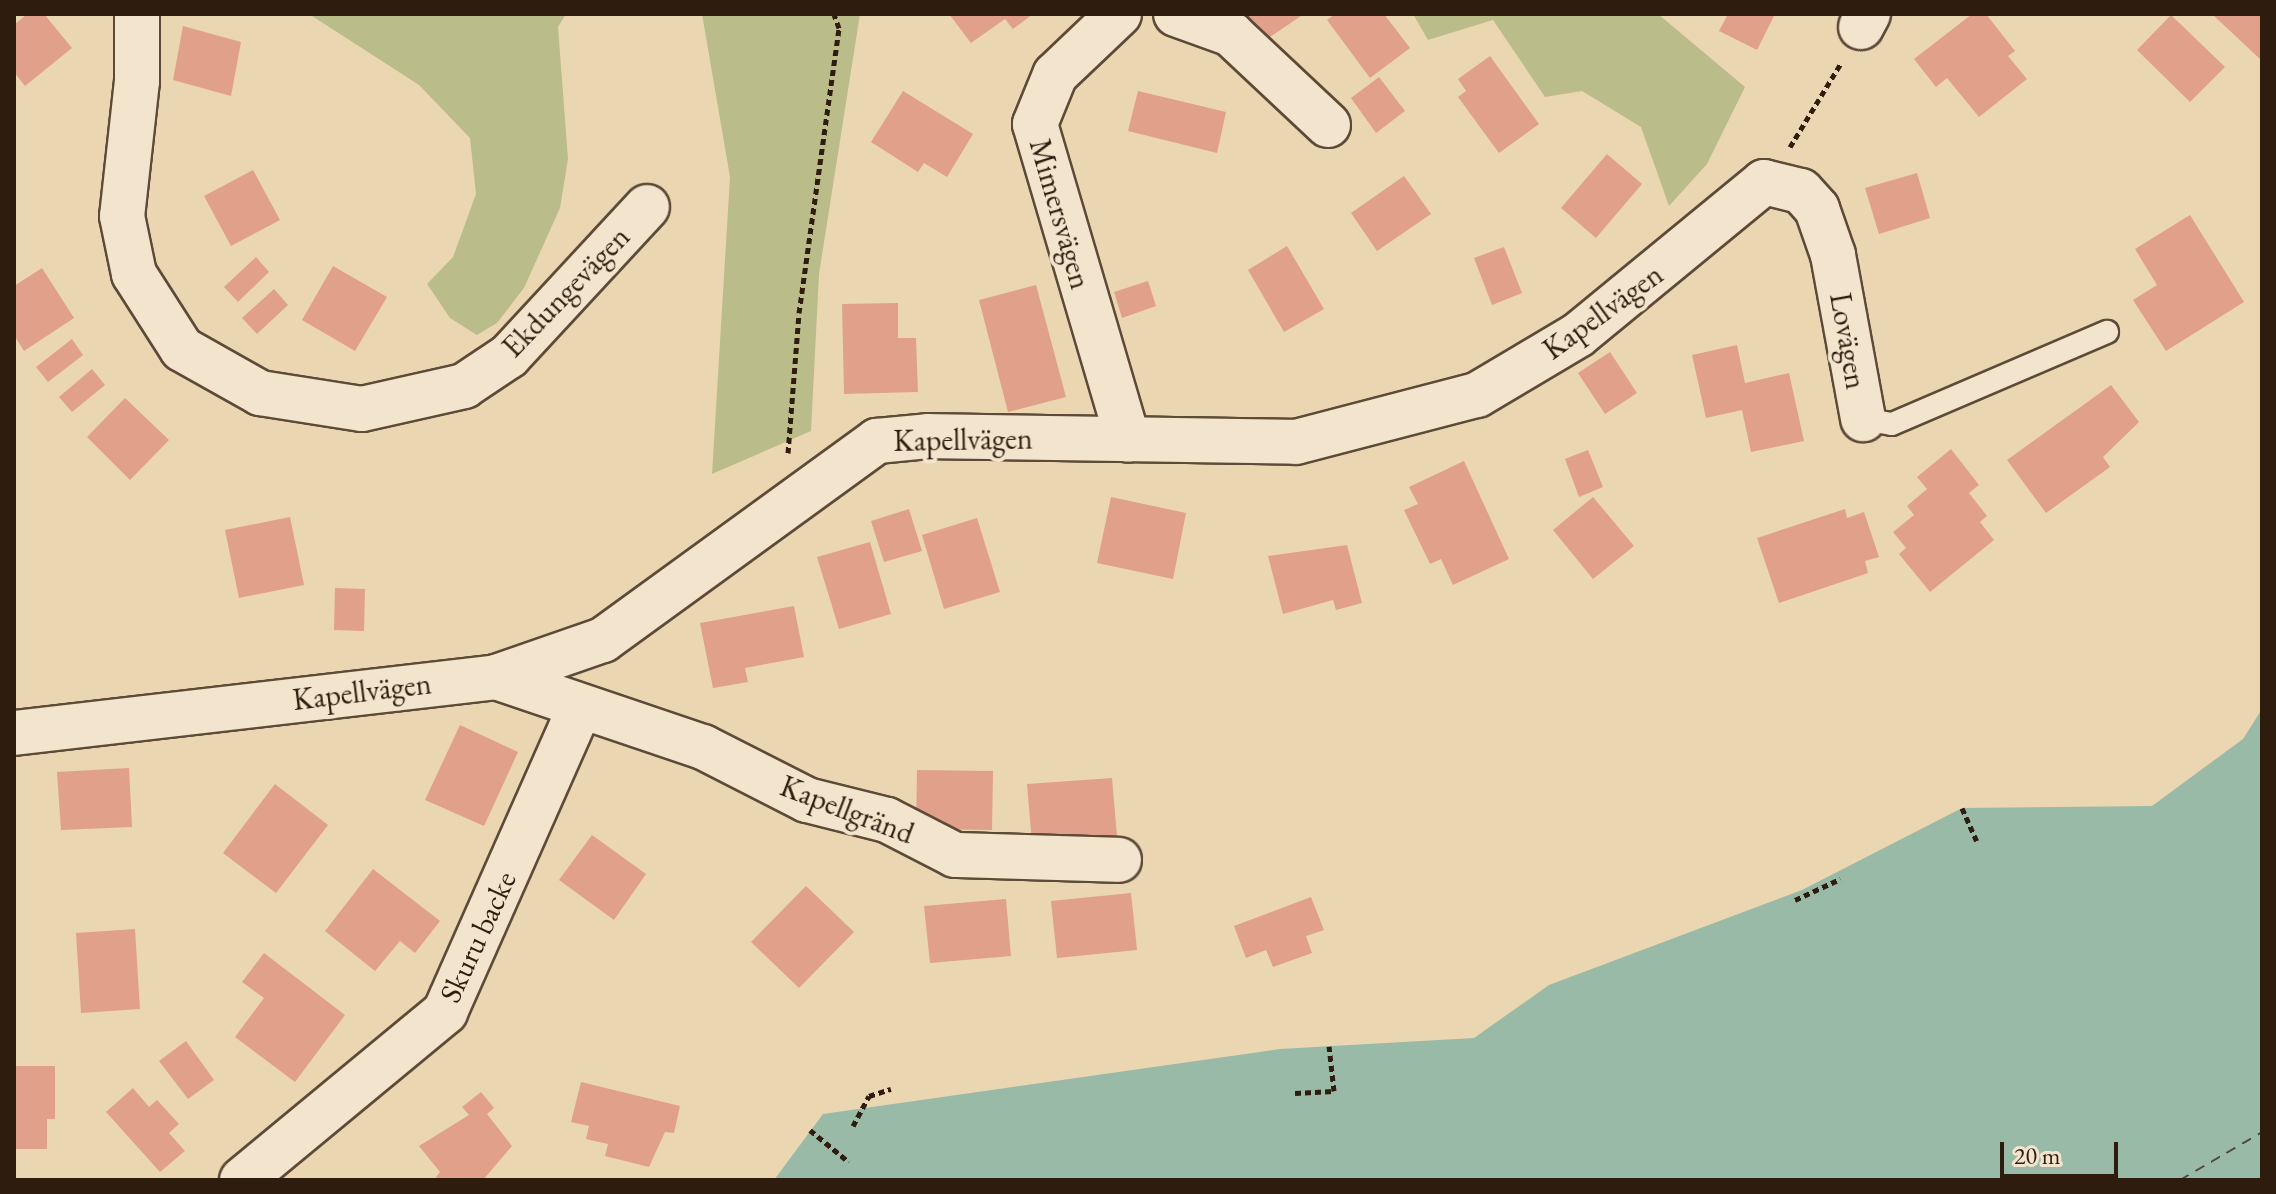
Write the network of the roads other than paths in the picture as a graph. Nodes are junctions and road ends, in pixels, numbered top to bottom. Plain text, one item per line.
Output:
1 (137, 14) edge
2 (1119, 14) edge
3 (1176, 14) edge
4 (1328, 125) dead end
5 (1774, 169) joint
6 (647, 207) dead end
7 (2107, 332) dead end
8 (1863, 419) joint
9 (1128, 440) junction
10 (496, 677) junction
11 (579, 710) junction
12 (14, 733) edge
13 (1119, 860) dead end
14 (242, 1180) edge

1 - 6 street, Ekdungevägen
2 - 9 street, Mimersvägen
3 - 4 street
5 - 8 street, Lovägen
5 - 9 street, Kapellvägen
7 - 8 lane, Lovägen
9 - 10 street, Kapellvägen
10 - 11 street, Kapellgränd
10 - 12 street, Kapellvägen
11 - 13 street, Kapellgränd
11 - 14 street, Skuru backe

